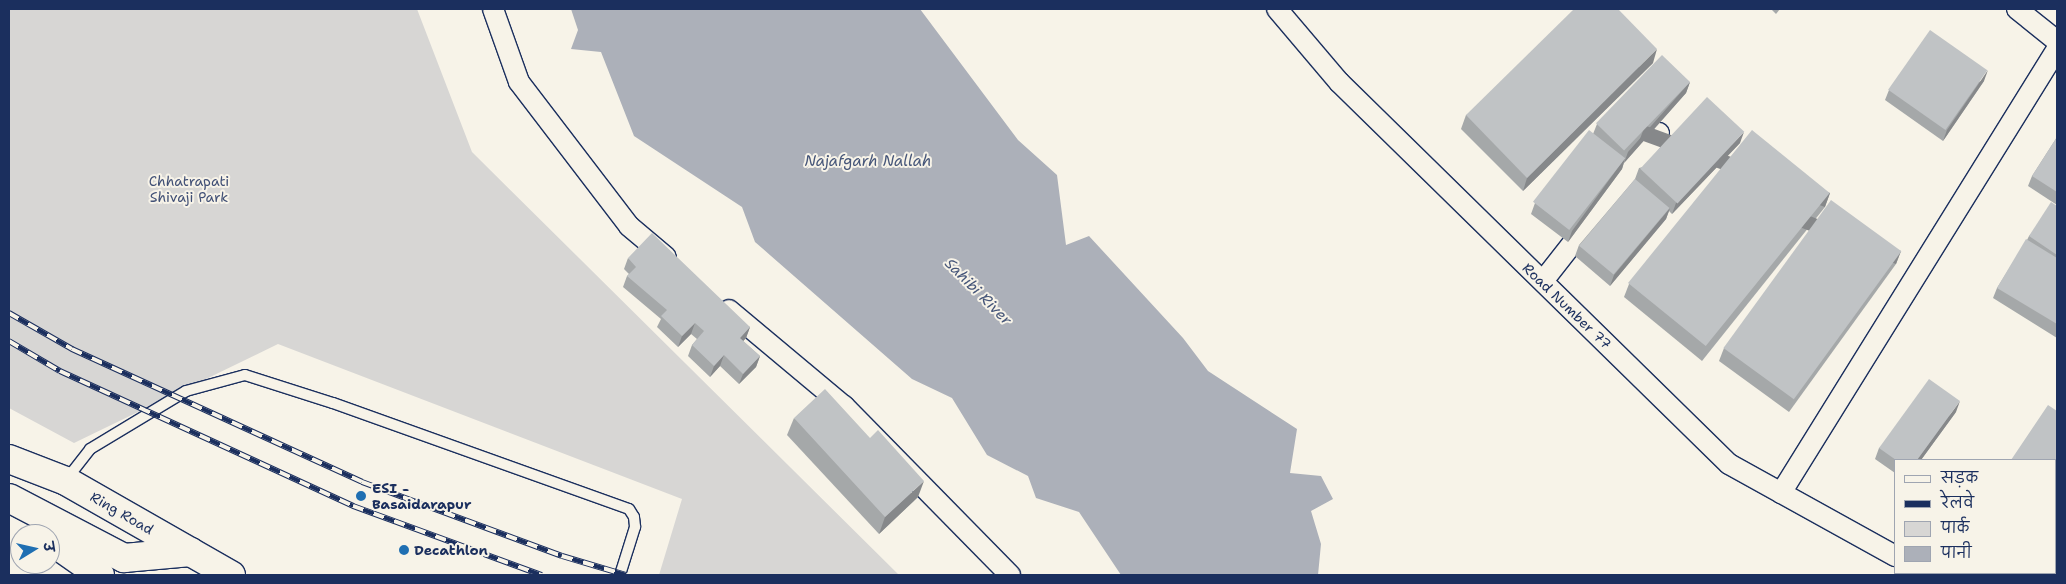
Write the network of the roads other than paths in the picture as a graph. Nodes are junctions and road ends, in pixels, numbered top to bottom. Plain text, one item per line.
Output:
1 (492, 9) edge
2 (1277, 9) edge
3 (2017, 9) edge
4 (2057, 41) edge
5 (2057, 49) edge
6 (1660, 133) edge
7 (681, 270) edge
8 (1543, 282) junction
9 (710, 294) edge
10 (9, 459) edge
11 (66, 481) junction
12 (1781, 493) junction
13 (9, 498) edge
14 (9, 518) edge
15 (21, 524) edge
16 (60, 547) edge
17 (191, 552) junction
18 (1894, 555) edge
19 (100, 575) edge
20 (231, 575) edge
21 (620, 575) edge
22 (1010, 575) edge

1 - 7 street
2 - 8 street, Road Number 77
3 - 4 street
5 - 12 street
6 - 8 street
8 - 12 street, Road Number 77
9 - 22 street
10 - 11 main road, Ring Road
11 - 17 main road, Ring Road
11 - 21 lane
12 - 18 street, Road Number 77
13 - 17 main road
14 - 15 main road
16 - 19 main road
17 - 20 main road, Ring Road

